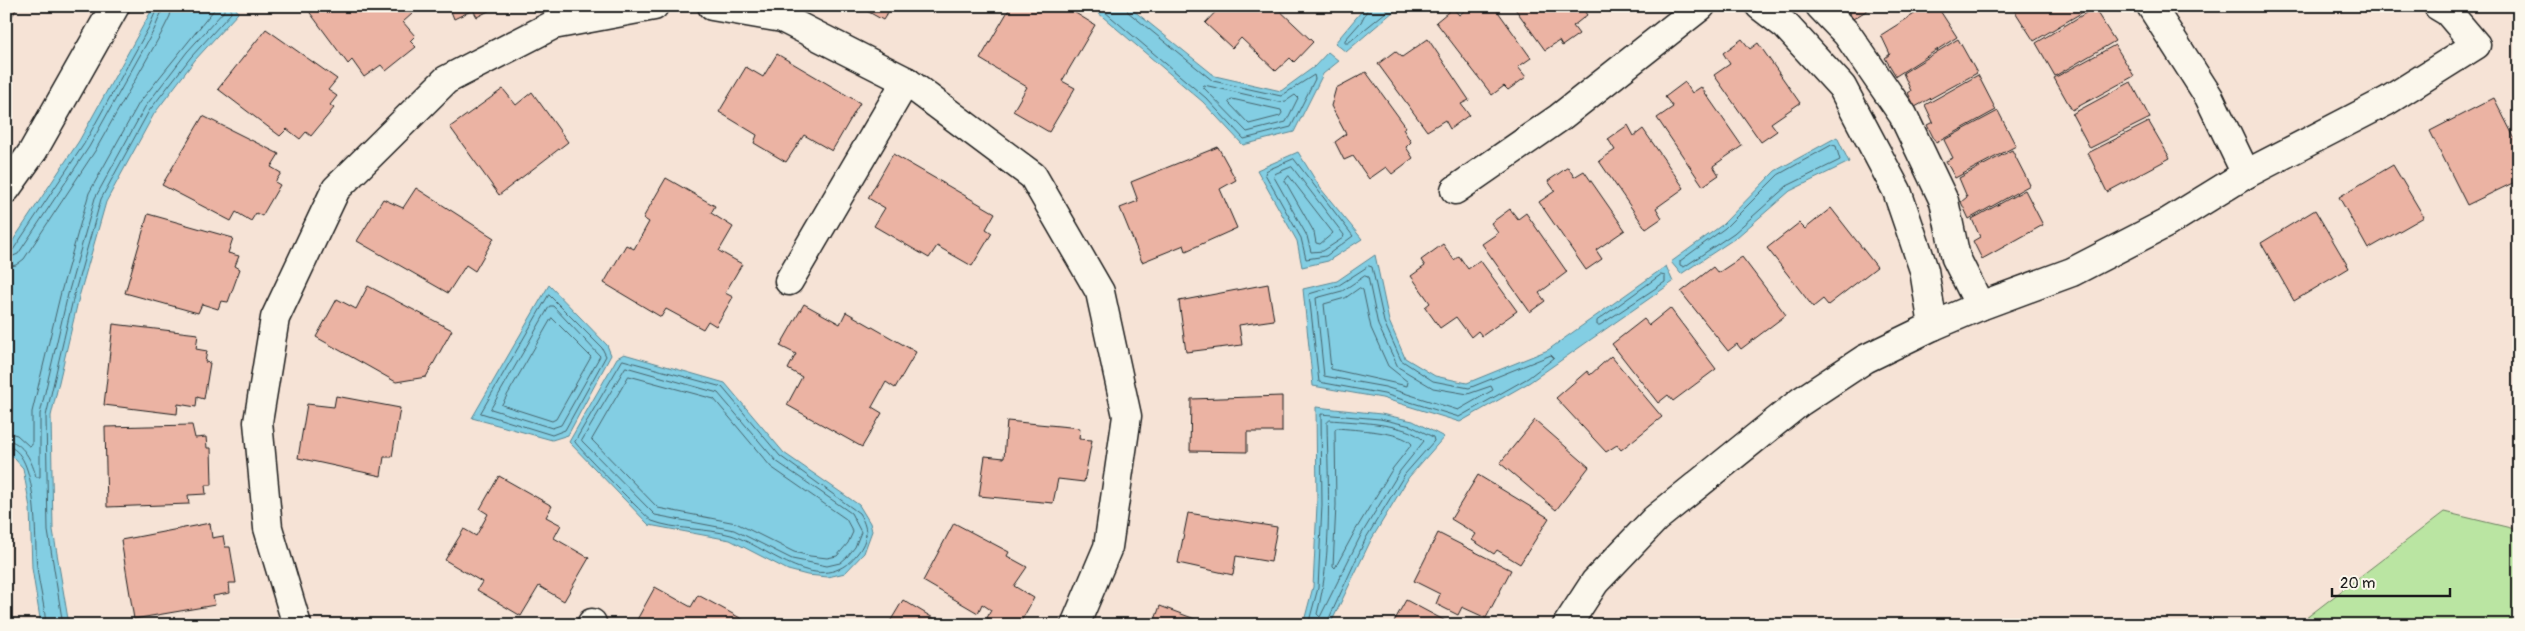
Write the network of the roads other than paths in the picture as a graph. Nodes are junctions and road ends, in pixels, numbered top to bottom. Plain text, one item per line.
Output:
1 (115, 6) edge
2 (654, 6) edge
3 (712, 6) edge
4 (1701, 6) edge
5 (1760, 6) edge
6 (1820, 6) edge
7 (2151, 6) edge
8 (2438, 6) edge
9 (906, 81) junction
10 (2246, 174) junction
11 (6, 189) edge
12 (1455, 190) dead end
13 (789, 281) dead end
14 (1980, 306) junction
15 (1933, 326) junction
16 (297, 625) edge
17 (1075, 625) edge
18 (1567, 625) edge

1 - 11 street
2 - 16 street
3 - 9 street
4 - 12 street
5 - 15 street
6 - 14 street
7 - 10 street
8 - 10 street
9 - 13 street
9 - 17 street
10 - 14 street
14 - 15 street
15 - 18 street

